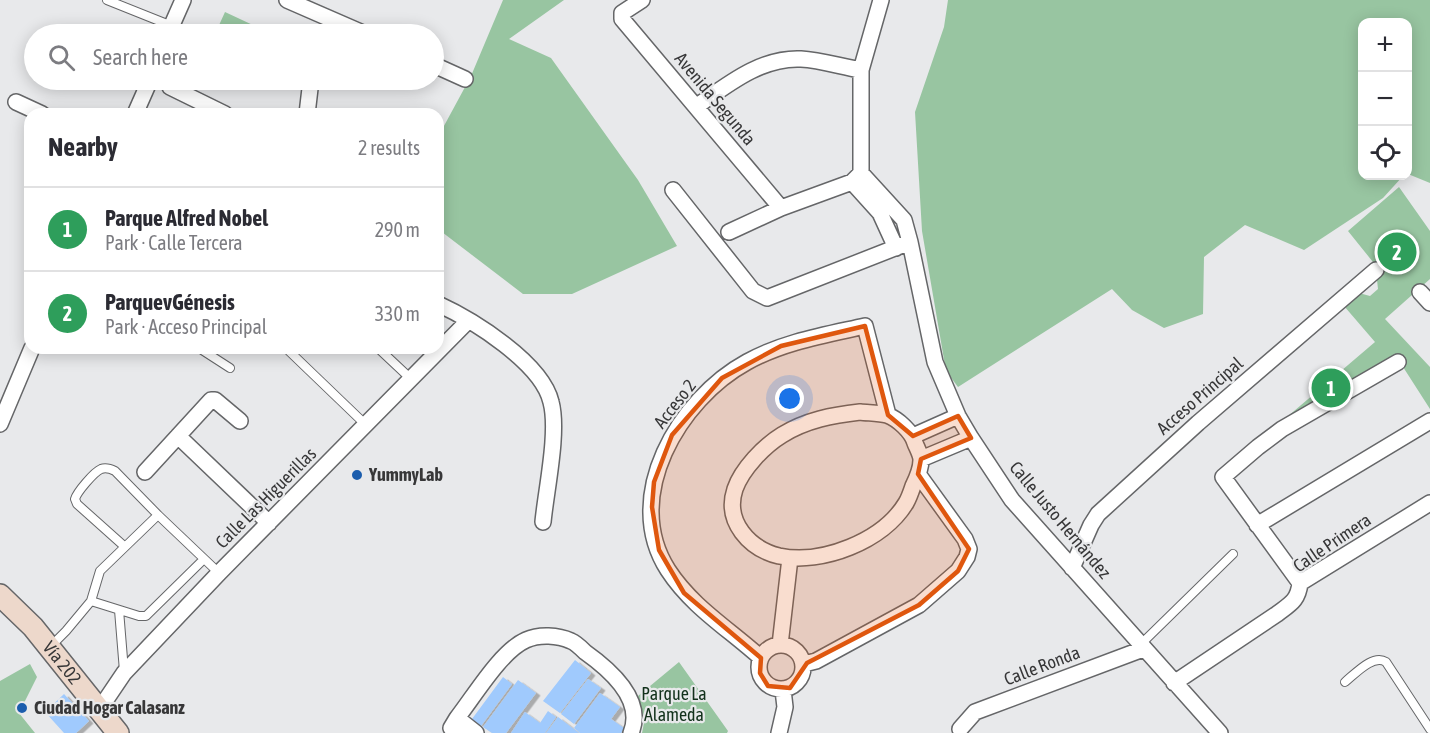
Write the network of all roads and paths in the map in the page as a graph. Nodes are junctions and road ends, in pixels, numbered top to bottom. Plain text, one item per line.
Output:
1 (106, 0) edge
2 (183, 0) edge
3 (287, 0) edge
4 (642, 0) edge
5 (881, 0) edge
6 (157, 24) edge
7 (173, 24) edge
8 (342, 24) edge
9 (444, 70) edge
10 (861, 70) junction
11 (465, 79) dead end
12 (146, 90) edge
13 (176, 90) edge
14 (310, 90) edge
15 (16, 102) dead end
16 (697, 106) junction
17 (29, 108) edge
18 (138, 108) edge
19 (213, 108) edge
20 (308, 108) edge
21 (856, 177) junction
22 (673, 190) dead end
23 (781, 208) junction
24 (729, 232) dead end
25 (903, 245) junction
26 (1376, 270) dead end
27 (444, 307) edge
28 (468, 321) junction
29 (444, 345) edge
30 (29, 354) edge
31 (208, 354) edge
32 (292, 354) edge
33 (384, 354) edge
34 (436, 354) edge
35 (1398, 362) dead end
36 (230, 368) dead end
37 (411, 379) junction
38 (888, 416) junction
39 (958, 416) junction
40 (0, 421) edge
41 (240, 421) dead end
42 (1430, 421) edge
43 (366, 425) junction
44 (178, 436) junction
45 (913, 436) junction
46 (971, 438) junction
47 (920, 467) junction
48 (145, 472) dead end
49 (1430, 503) edge
50 (158, 514) junction
51 (543, 522) dead end
52 (269, 523) junction
53 (1257, 525) junction
54 (124, 546) junction
55 (1233, 554) dead end
56 (789, 558) junction
57 (204, 559) junction
58 (1072, 568) junction
59 (219, 573) junction
60 (1299, 583) junction
61 (0, 595) edge
62 (91, 601) junction
63 (119, 610) junction
64 (780, 645) junction
65 (49, 647) junction
66 (1142, 647) junction
67 (761, 658) junction
68 (804, 664) junction
69 (124, 673) junction
70 (1345, 682) dead end
71 (1174, 683) junction
72 (783, 690) junction
73 (99, 710) junction
74 (457, 726) edge
75 (960, 729) dead end
76 (1430, 729) edge
77 (118, 733) edge
78 (476, 733) edge
79 (631, 733) edge
80 (779, 733) edge
81 (1220, 733) edge

1 - 6 lane
2 - 7 street
3 - 8 street
4 - 16 street, Avenida Segunda
5 - 10 street
9 - 11 street
10 - 16 street
10 - 21 street
12 - 18 street
13 - 19 street
14 - 20 street
15 - 17 street
16 - 23 street, Avenida Segunda
21 - 23 street
21 - 25 street, Calle Justo Hernández
22 - 25 street
23 - 24 street
25 - 39 street, Calle Justo Hernández
26 - 58 street, Acceso Principal
27 - 28 street
28 - 29 street, Calle Las Higuerillas
28 - 51 street
30 - 40 street
31 - 36 lane
32 - 43 lane
33 - 37 lane
34 - 37 street, Calle Las Higuerillas
35 - 53 street
37 - 43 street, Calle Las Higuerillas
38 - 45 street
38 - 56 street
38 - 67 street, Acceso 2
39 - 45 street
39 - 46 street, Calle Justo Hernández
41 - 44 street
42 - 53 street
43 - 52 street, Calle Las Higuerillas
44 - 48 street
44 - 52 street
45 - 47 street
46 - 47 street
46 - 58 street, Calle Justo Hernández
47 - 56 street
47 - 68 street
49 - 60 street, Calle Primera
50 - 54 lane
50 - 54 lane
50 - 57 lane
52 - 59 street, Calle Las Higuerillas
53 - 60 street
54 - 62 lane
55 - 66 lane
56 - 64 street
57 - 59 lane
57 - 63 lane
58 - 66 street, Calle Justo Hernández
59 - 69 street, Calle Las Higuerillas
60 - 71 street, Calle Primera
61 - 65 main road, Vía 202
62 - 63 lane
62 - 65 lane
63 - 69 lane
64 - 67 street
64 - 68 street
65 - 73 main road, Vía 202
66 - 71 street, Calle Justo Hernández
66 - 75 street, Calle Ronda
67 - 72 street
68 - 72 street
69 - 73 street, Calle Las Higuerillas
70 - 76 lane
71 - 81 street, Calle Justo Hernández
72 - 80 street
73 - 77 main road, Vía 202
74 - 78 street
74 - 79 street

